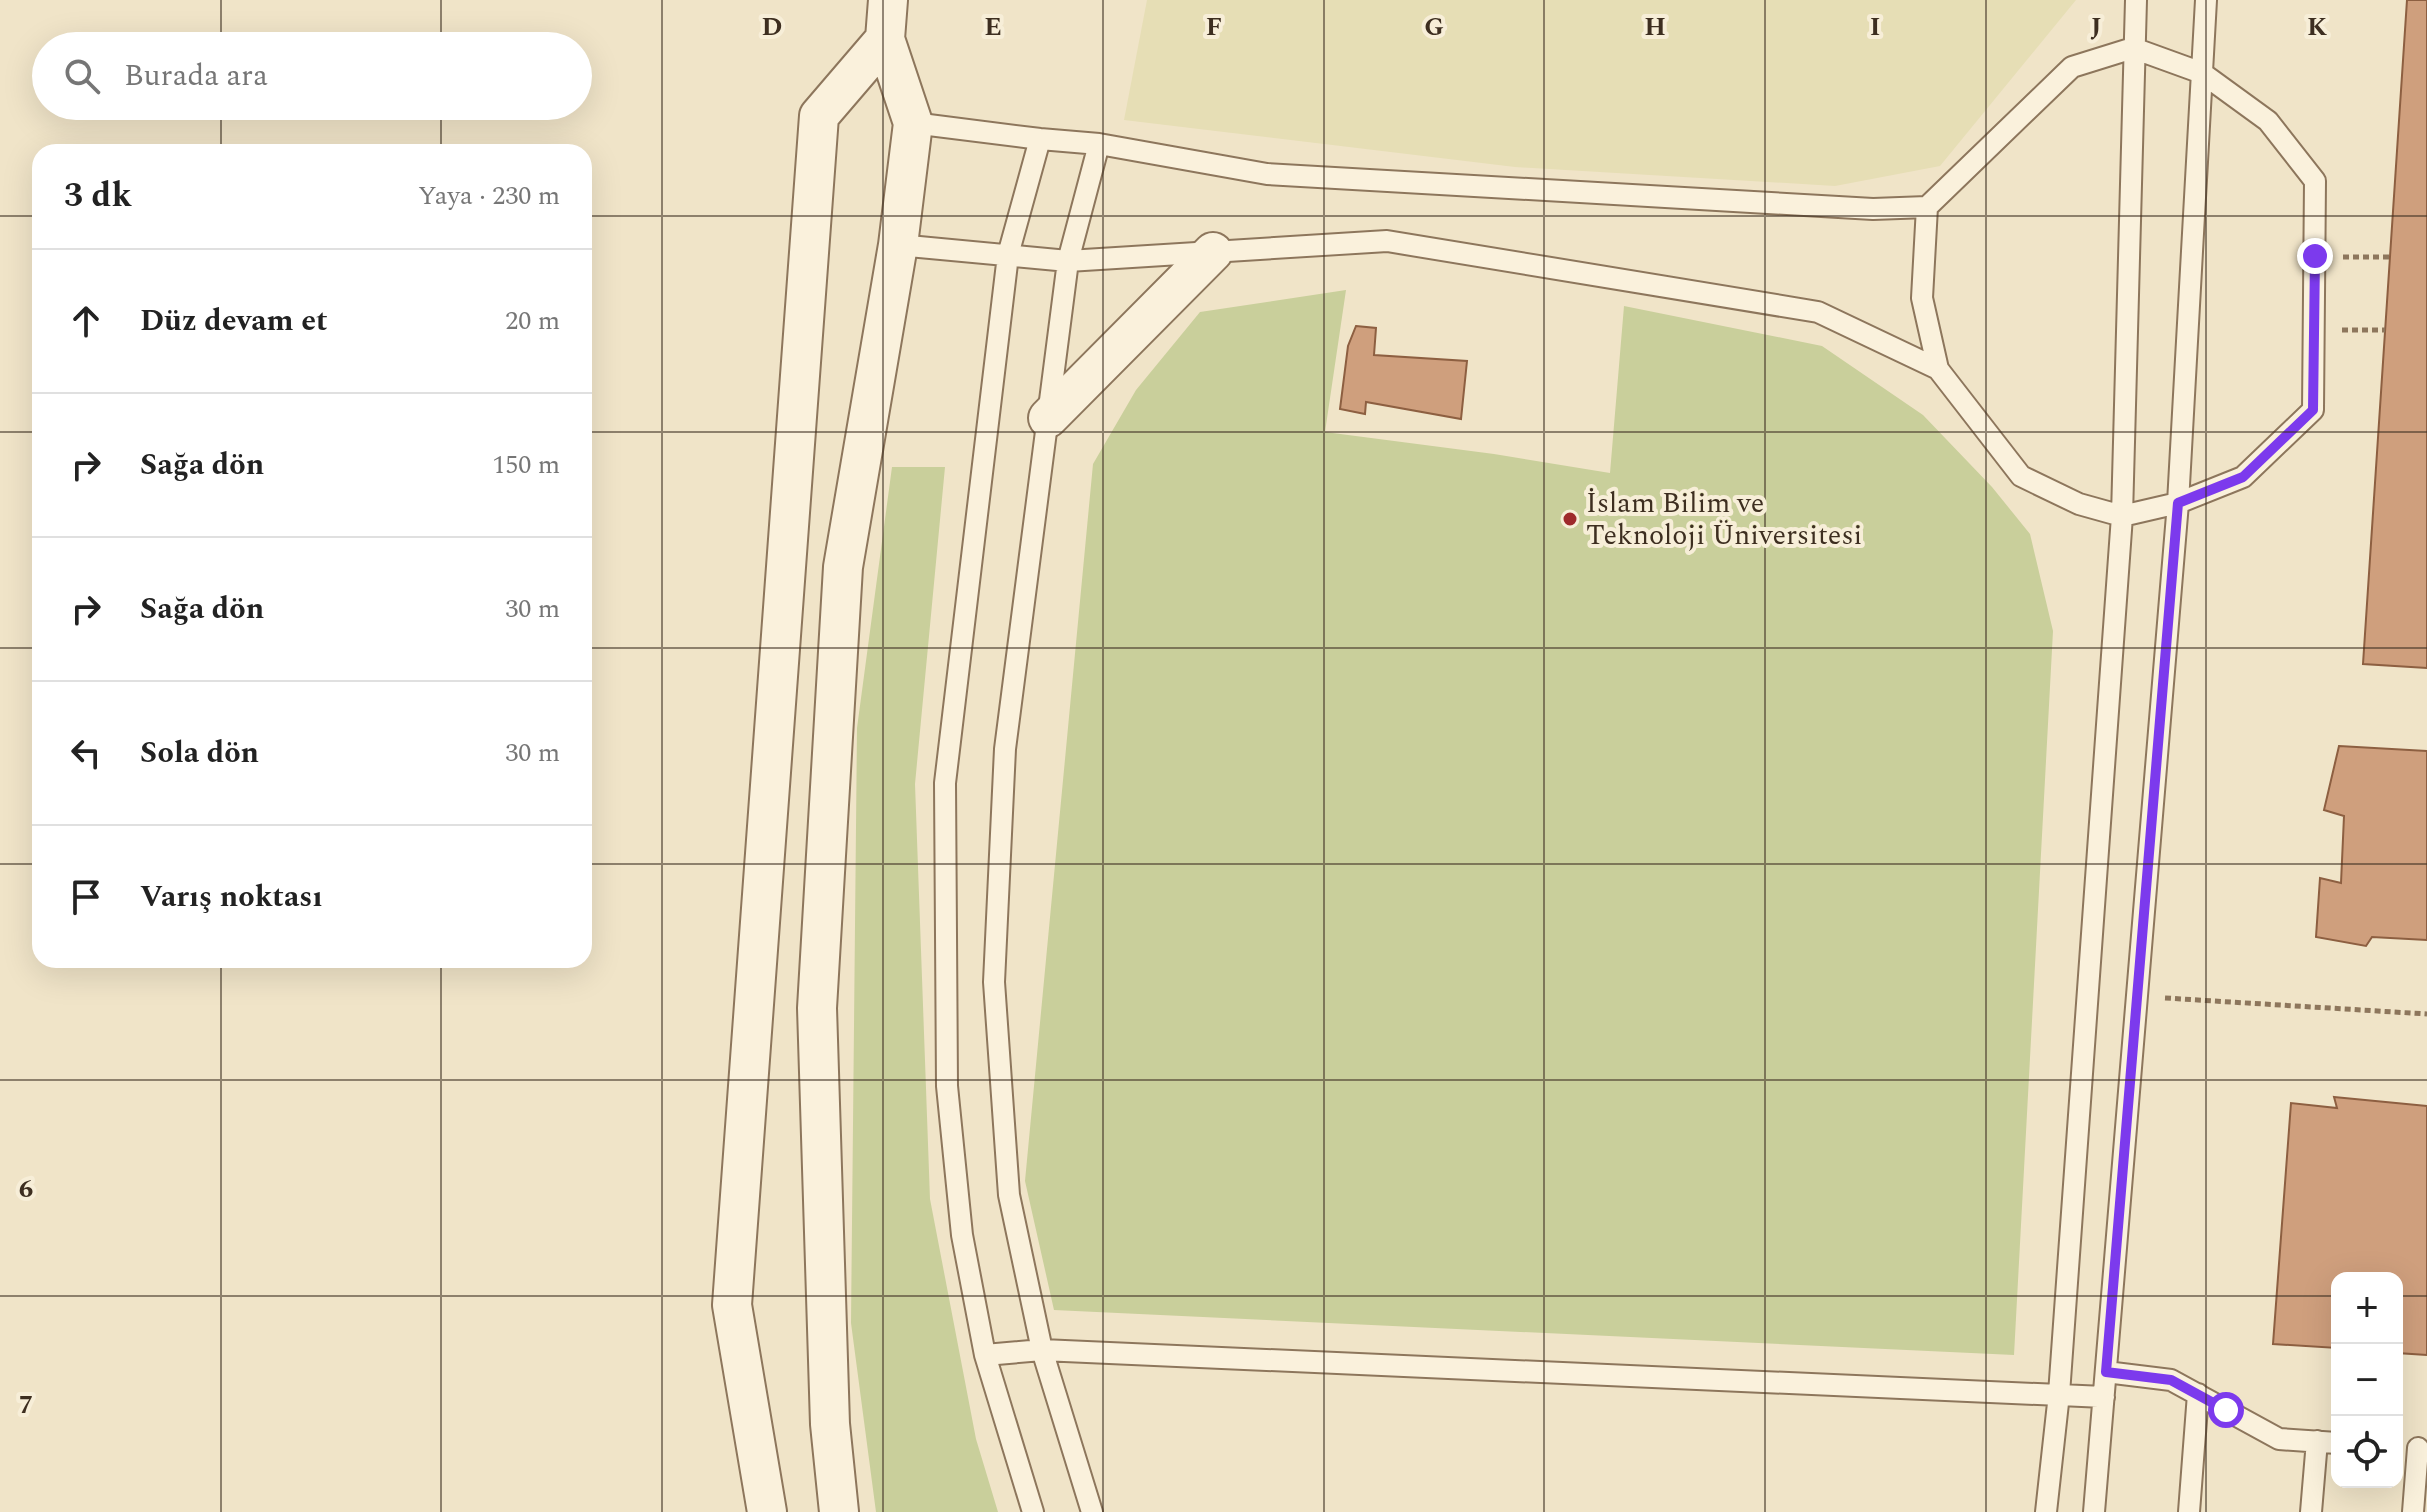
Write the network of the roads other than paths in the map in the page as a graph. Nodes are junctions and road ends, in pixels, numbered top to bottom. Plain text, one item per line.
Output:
1 (888, 0) edge
2 (2136, 0) edge
3 (2206, 0) edge
4 (885, 39) junction
5 (2133, 48) junction
6 (2202, 73) junction
7 (913, 123) junction
8 (1040, 139) junction
9 (1099, 144) junction
10 (1927, 207) junction
11 (898, 245) junction
12 (1213, 252) junction
13 (1008, 255) junction
14 (1068, 261) junction
15 (1938, 369) junction
16 (1048, 418) junction
17 (2178, 503) junction
18 (2122, 516) junction
19 (1042, 1350) junction
20 (985, 1355) junction
21 (2106, 1372) junction
22 (2059, 1394) junction
23 (2198, 1394) junction
24 (2104, 1397) junction
25 (2327, 1442) edge
26 (2414, 1448) edge
27 (767, 1512) edge
28 (839, 1512) edge
29 (1033, 1512) edge
30 (1092, 1512) edge
31 (2046, 1512) edge
32 (2094, 1512) edge
33 (2189, 1512) edge
34 (2311, 1512) edge
35 (2413, 1512) edge

1 - 4 street
2 - 5 lane
3 - 6 lane
4 - 7 street
4 - 27 street
5 - 6 lane
5 - 10 lane
5 - 18 lane
6 - 17 lane
6 - 17 lane
7 - 8 lane
7 - 11 street
8 - 9 lane
8 - 13 lane
9 - 10 lane
9 - 14 lane
10 - 15 lane
11 - 13 lane
11 - 28 street
12 - 14 lane
12 - 15 lane
12 - 16 street
13 - 14 lane
13 - 20 lane
14 - 16 lane
15 - 18 lane
16 - 19 lane
17 - 18 lane
17 - 21 lane
18 - 22 lane
19 - 20 lane
19 - 22 lane
19 - 30 lane
20 - 29 lane
21 - 23 lane
21 - 24 lane
22 - 24 lane
22 - 31 lane
23 - 25 lane
23 - 33 lane
24 - 32 lane
25 - 34 lane
26 - 35 lane

